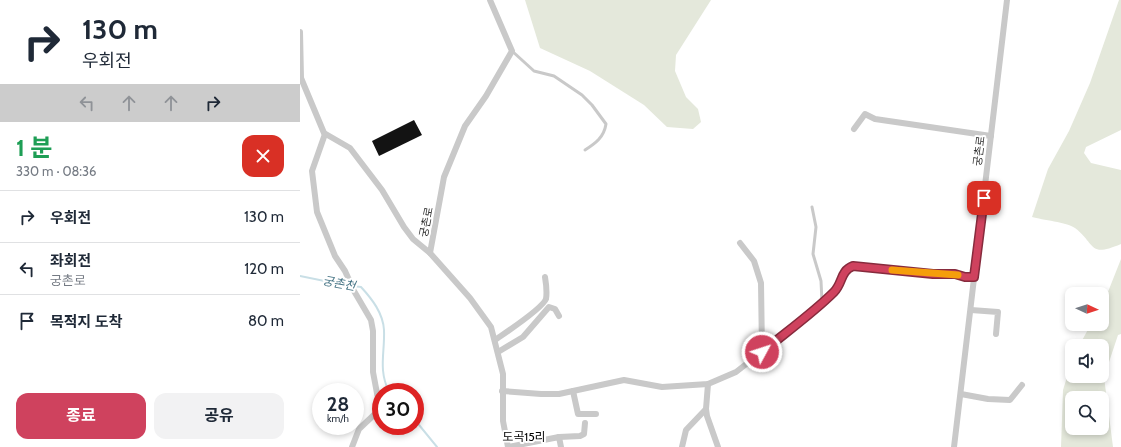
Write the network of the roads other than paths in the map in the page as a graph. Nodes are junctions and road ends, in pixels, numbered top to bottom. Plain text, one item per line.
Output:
1 (490, 0) edge
2 (1007, 0) edge
3 (300, 32) edge
4 (512, 51) junction
5 (854, 129) dead end
6 (325, 134) junction
7 (991, 136) junction
8 (585, 150) dead end
9 (812, 207) dead end
10 (740, 244) dead end
11 (430, 253) junction
12 (545, 277) dead end
13 (974, 277) junction
14 (822, 302) junction
15 (971, 310) junction
16 (560, 316) dead end
17 (996, 334) dead end
18 (495, 340) junction
19 (498, 352) junction
20 (762, 352) junction
21 (708, 384) junction
22 (1022, 385) dead end
23 (502, 391) junction
24 (574, 391) junction
25 (961, 394) junction
26 (706, 409) junction
27 (596, 414) dead end
28 (585, 423) dead end
29 (559, 438) junction
30 (352, 447) edge
31 (508, 447) edge
32 (561, 447) edge
33 (682, 447) edge
34 (718, 447) edge
35 (954, 447) edge

1 - 4 street
2 - 7 street, 궁촌로
3 - 6 street
4 - 8 lane
4 - 11 street, 궁촌로
5 - 7 street
6 - 11 street
6 - 30 street
7 - 13 street, 궁촌로
9 - 14 lane
10 - 20 street
11 - 18 street, 궁촌로
12 - 18 street
13 - 14 street
13 - 15 street, 궁촌로
14 - 20 street
15 - 17 street
15 - 25 street, 궁촌로
16 - 19 street
18 - 19 street, 궁촌로
19 - 23 street, 궁촌로
20 - 21 street
21 - 24 street
21 - 26 street
22 - 25 street
23 - 24 street
23 - 31 street, 궁촌로
24 - 27 street
25 - 35 street, 궁촌로
26 - 33 street
26 - 34 street
28 - 29 street
29 - 31 street
29 - 32 street

